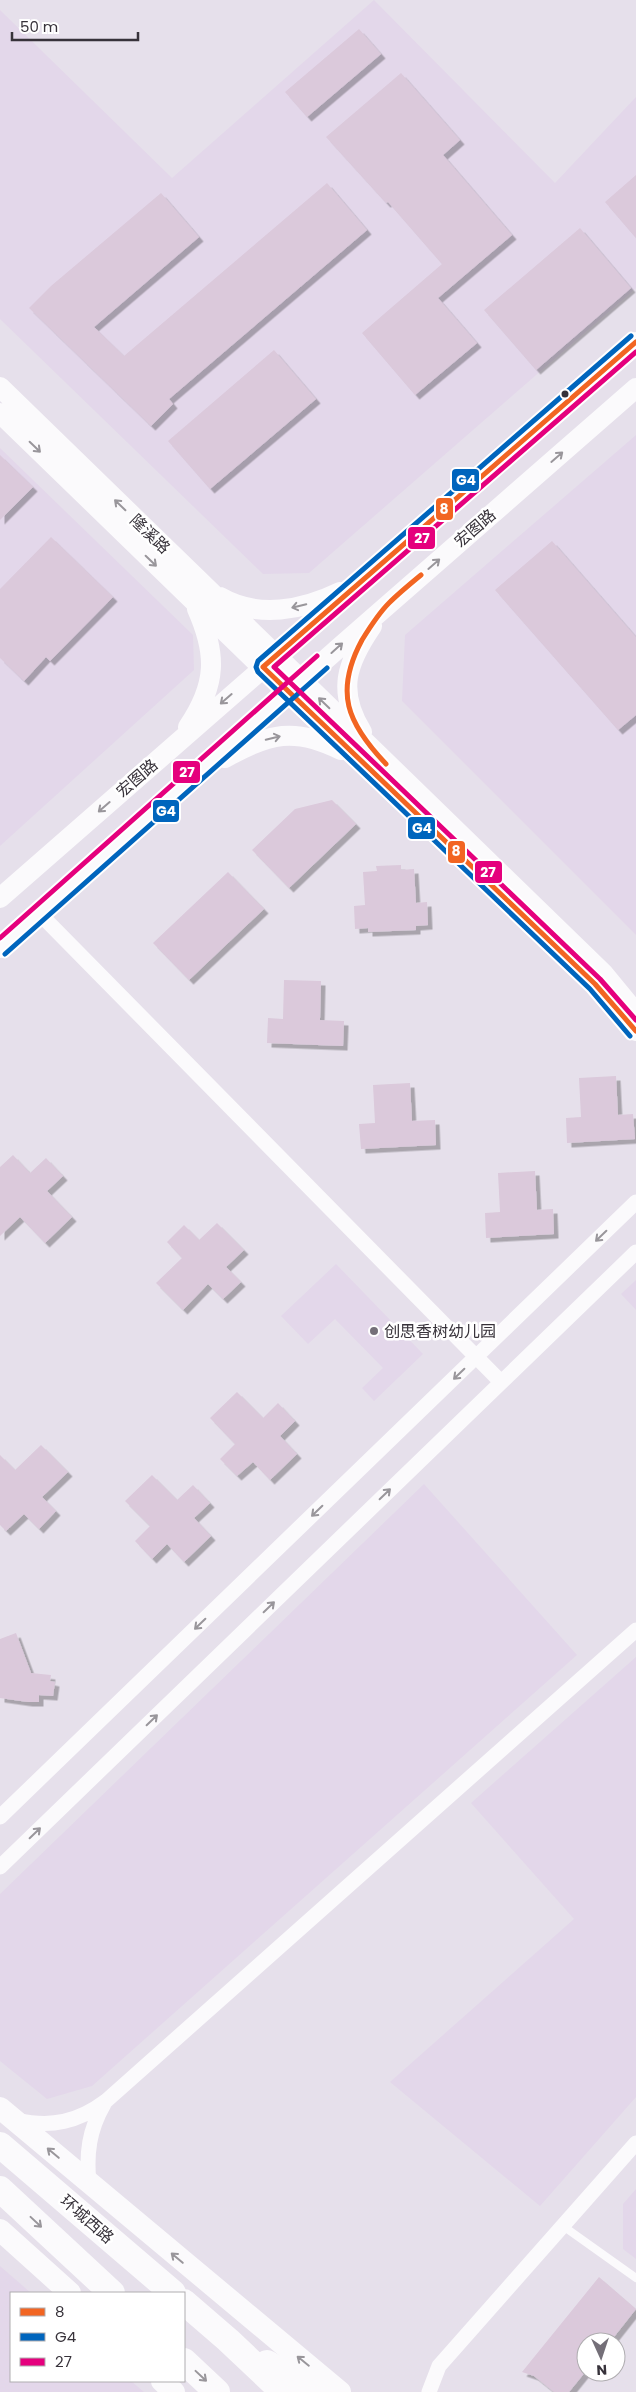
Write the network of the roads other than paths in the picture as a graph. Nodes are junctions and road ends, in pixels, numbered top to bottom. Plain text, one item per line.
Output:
1 (636, 342) edge
2 (0, 387) edge
3 (636, 388) edge
4 (0, 413) edge
5 (360, 582) junction
6 (199, 594) junction
7 (384, 607) junction
8 (269, 662) junction
9 (294, 686) junction
10 (177, 743) junction
11 (365, 754) junction
12 (197, 773) junction
13 (0, 898) edge
14 (39, 913) junction
15 (0, 948) edge
16 (636, 1013) edge
17 (636, 1031) edge
18 (636, 1202) edge
19 (636, 1252) edge
20 (476, 1357) junction
21 (501, 1382) junction
22 (636, 1630) edge
23 (0, 1817) edge
24 (0, 1866) edge
25 (106, 2101) junction
26 (7, 2113) edge
27 (636, 2143) edge
28 (0, 2145) edge
29 (89, 2183) junction
30 (0, 2189) edge
31 (563, 2226) junction
32 (0, 2230) edge
33 (636, 2278) edge
34 (69, 2292) edge
35 (111, 2292) edge
36 (172, 2292) edge
37 (185, 2303) edge
38 (228, 2340) junction
39 (185, 2361) edge
40 (163, 2382) edge
41 (174, 2392) edge
42 (217, 2392) edge
43 (283, 2392) edge
44 (316, 2392) edge
45 (340, 2392) edge
46 (429, 2392) edge

1 - 5 street, 宏图路
6 -> 2 street, 隆溪路
7 -> 3 street, 宏图路
4 -> 6 street, 隆溪路
5 -> 6 street
5 - 8 street, 宏图路
6 - 8 street, 隆溪路
6 - 10 street
9 -> 7 street, 宏图路
7 - 11 street
8 - 9 street, 隆溪路
8 -> 10 street, 宏图路
9 - 11 street, 隆溪路
9 - 12 street, 宏图路
10 -> 13 street, 宏图路
12 -> 11 street
11 - 16 street
11 - 17 street
12 - 14 street, 宏图路
14 - 15 street, 宏图路
14 - 20 street
18 -> 20 street
19 - 21 street
20 - 21 street
20 -> 23 street
24 -> 21 street
22 - 25 street
25 - 26 street
25 - 29 street
29 -> 26 main road
27 - 31 street
28 - 36 highway, 环城西路
45 -> 29 main road
30 -> 35 highway
31 - 33 lane
31 - 46 street
32 - 34 main road
37 - 38 highway
38 - 43 highway
38 - 44 highway
39 -> 42 highway
40 - 41 main road

